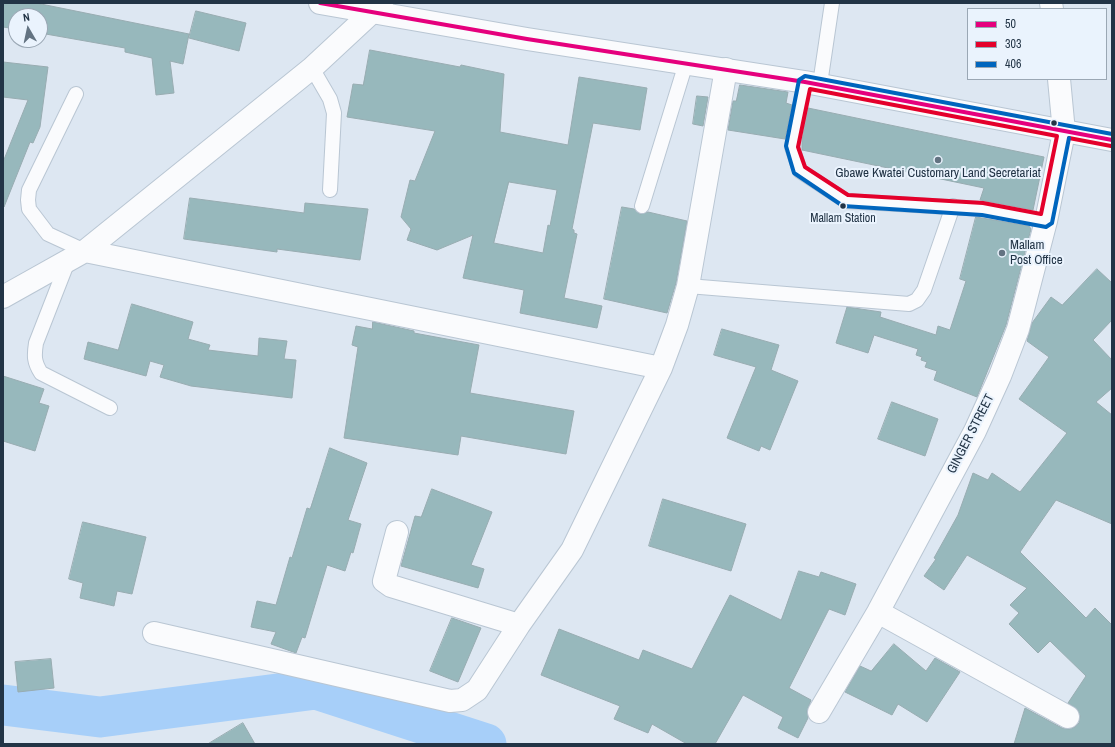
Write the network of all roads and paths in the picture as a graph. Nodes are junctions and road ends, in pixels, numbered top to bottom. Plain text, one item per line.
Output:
1 (320, 3) edge
2 (832, 3) edge
3 (376, 8) edge
4 (686, 63) junction
5 (312, 68) junction
6 (726, 69) junction
7 (1059, 80) edge
8 (813, 83) junction
9 (76, 94) dead end
10 (1064, 132) junction
11 (1112, 140) edge
12 (330, 190) dead end
13 (642, 206) dead end
14 (953, 206) junction
15 (1046, 221) junction
16 (77, 256) junction
17 (688, 286) junction
18 (3, 297) edge
19 (661, 368) junction
20 (110, 408) dead end
21 (397, 532) dead end
22 (878, 612) junction
23 (519, 624) junction
24 (154, 633) dead end
25 (819, 712) dead end
26 (1068, 717) dead end

1 - 3 street
2 - 8 lane
3 - 4 street
3 - 5 street
4 - 6 street
4 - 13 lane
5 - 12 lane
5 - 16 street
6 - 8 street
6 - 17 street
7 - 10 street, GINGER STREET
8 - 10 street
8 - 14 lane
9 - 16 lane
10 - 11 street
10 - 15 street, GINGER STREET
14 - 15 lane
14 - 17 lane
15 - 22 street, GINGER STREET
16 - 18 street
16 - 19 street
16 - 20 lane
17 - 19 street
19 - 23 street
21 - 23 street
22 - 25 street, GINGER STREET
22 - 26 street
23 - 24 street

